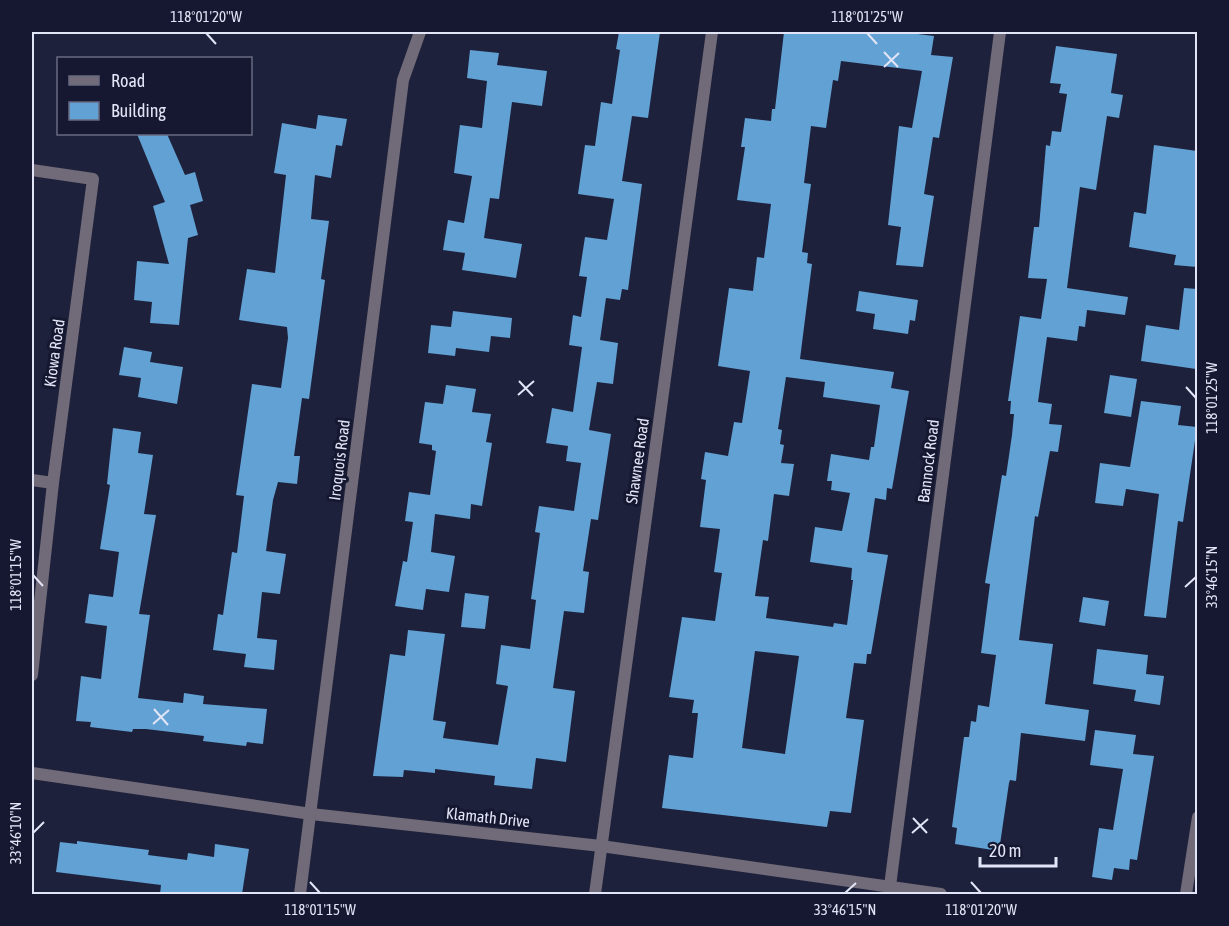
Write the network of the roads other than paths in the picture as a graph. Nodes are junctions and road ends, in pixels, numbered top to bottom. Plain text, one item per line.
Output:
1 (420, 32) edge
2 (712, 32) edge
3 (1000, 32) edge
4 (32, 170) edge
5 (32, 480) edge
6 (53, 483) junction
7 (32, 675) edge
8 (32, 773) edge
9 (311, 814) junction
10 (1197, 817) edge
11 (601, 846) junction
12 (890, 891) edge
13 (300, 894) edge
14 (595, 894) edge
15 (941, 894) edge
16 (1186, 894) edge

1 - 9 street, Iroquois Road
2 - 11 street, Shawnee Road
3 - 12 street, Bannock Road
4 - 6 street, Kiowa Road
5 - 6 street
6 - 7 street, Kiowa Road
8 - 9 street, Klamath Drive
9 - 11 street, Klamath Drive
9 - 13 street, Iroquois Road
10 - 16 street
11 - 12 street, Klamath Drive
11 - 14 street, Shawnee Road
12 - 15 street, Klamath Drive

